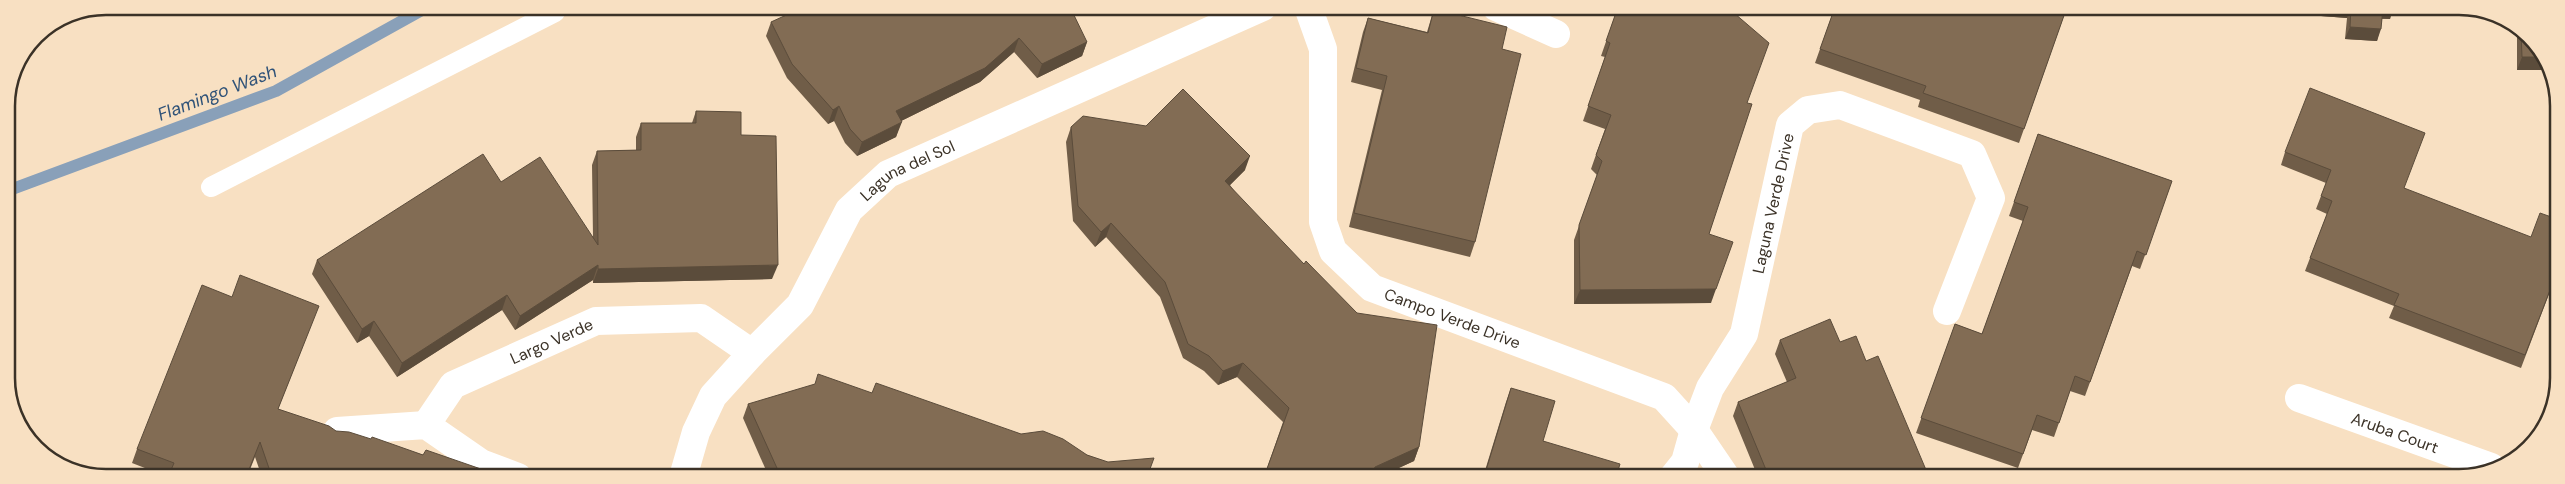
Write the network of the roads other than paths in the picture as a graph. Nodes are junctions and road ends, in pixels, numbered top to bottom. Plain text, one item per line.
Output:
1 (549, 15) edge
2 (1245, 15) edge
3 (1311, 15) edge
4 (1514, 15) edge
5 (1556, 34) dead end
6 (212, 187) dead end
7 (1947, 311) dead end
8 (752, 353) junction
9 (2299, 398) dead end
10 (426, 425) junction
11 (1694, 430) junction
12 (337, 431) edge
13 (2485, 465) edge
14 (497, 469) edge
15 (685, 469) edge
16 (1680, 469) edge
17 (1721, 469) edge

1 - 6 lane
2 - 8 street, Laguna del Sol
3 - 11 street, Campo Verde Drive
4 - 5 street
7 - 11 street, Laguna Verde Drive
8 - 10 street, Largo Verde
8 - 15 street, Laguna del Sol
9 - 13 street, Aruba Court
10 - 12 street
10 - 14 street
11 - 16 street, Laguna Verde Drive
11 - 17 street, Campo Verde Drive

